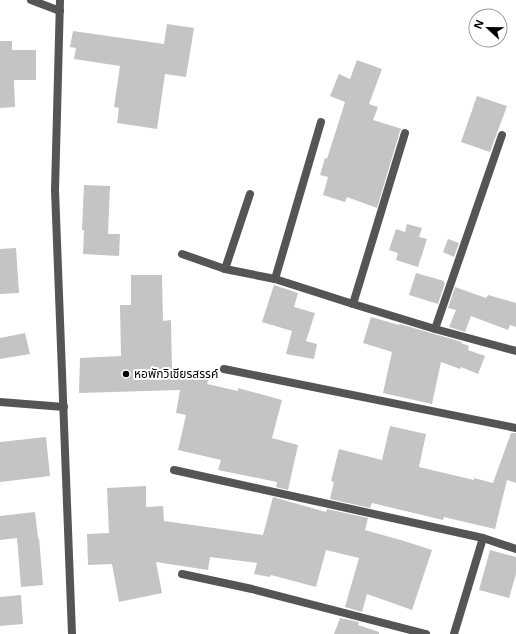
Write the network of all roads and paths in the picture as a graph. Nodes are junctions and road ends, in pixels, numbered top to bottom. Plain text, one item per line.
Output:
1 (31, 0) edge
2 (60, 0) edge
3 (60, 11) junction
4 (321, 122) dead end
5 (405, 133) dead end
6 (502, 135) dead end
7 (250, 194) dead end
8 (182, 254) dead end
9 (226, 269) junction
10 (275, 279) junction
11 (353, 304) junction
12 (435, 329) junction
13 (516, 351) edge
14 (224, 369) dead end
15 (0, 402) edge
16 (64, 407) junction
17 (516, 428) edge
18 (174, 470) dead end
19 (483, 538) junction
20 (516, 549) edge
21 (182, 574) dead end
22 (72, 634) edge
23 (426, 634) edge
24 (454, 634) edge

1 - 3 street
2 - 3 street
3 - 16 street
4 - 10 street
5 - 11 street
6 - 12 street
7 - 9 street
8 - 9 street
9 - 10 street
10 - 11 street
11 - 12 street
12 - 13 street
14 - 17 street
15 - 16 street
16 - 22 street
18 - 19 street
19 - 20 street
19 - 24 street
21 - 23 street

